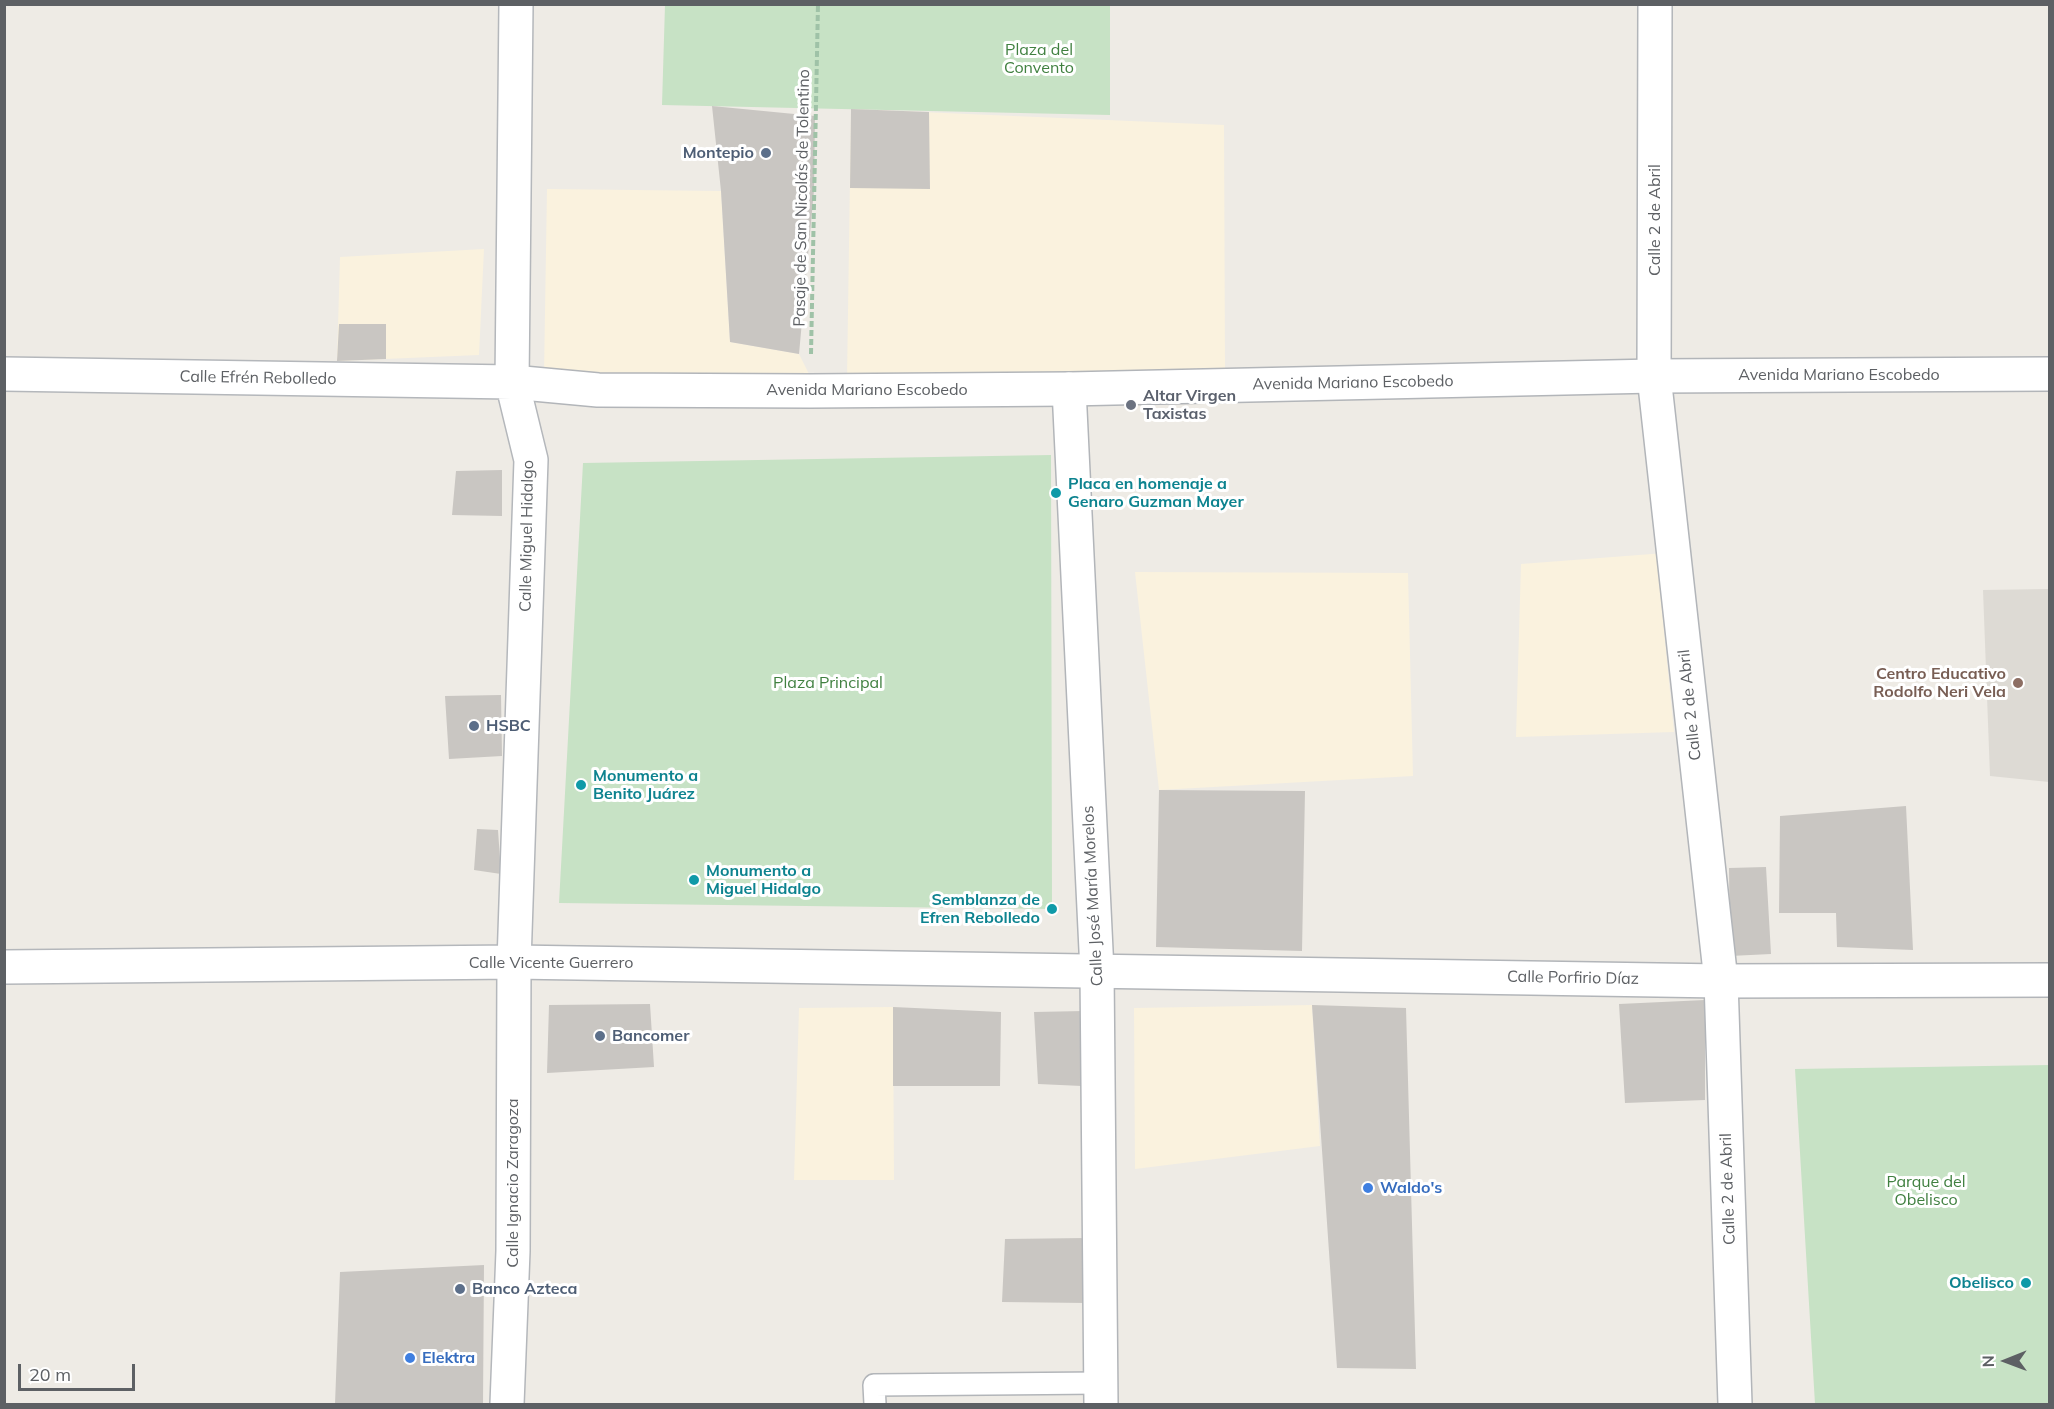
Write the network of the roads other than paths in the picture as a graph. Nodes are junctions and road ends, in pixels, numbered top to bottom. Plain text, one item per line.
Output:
1 (516, 4) edge
2 (1655, 4) edge
3 (4, 374) edge
4 (2049, 374) edge
5 (1654, 376) junction
6 (512, 382) junction
7 (1069, 389) junction
8 (514, 962) junction
9 (4, 967) edge
10 (1097, 971) junction
11 (2049, 980) edge
12 (1721, 981) junction
13 (1101, 1394) edge
14 (1005, 1395) edge
15 (507, 1404) edge
16 (874, 1404) edge
17 (1735, 1404) edge

1 - 6 street, Calle Miguel Hidalgo
2 - 5 street, Calle 2 de Abril
3 - 6 street, Calle Efrén Rebolledo
4 - 5 street, Avenida Mariano Escobedo
5 - 7 street, Avenida Mariano Escobedo
5 - 12 street, Calle 2 de Abril
6 - 7 street, Avenida Mariano Escobedo
6 - 8 street, Calle Miguel Hidalgo
7 - 10 street, Calle José María Morelos
8 - 9 street, Calle Vicente Guerrero
8 - 10 street, Calle Vicente Guerrero
8 - 15 street, Calle Ignacio Zaragoza
10 - 12 street, Calle Porfirio Díaz
10 - 13 street, Calle José María Morelos
11 - 12 street, Calle Porfirio Díaz
12 - 17 street, Calle 2 de Abril
13 - 14 lane
14 - 16 lane

